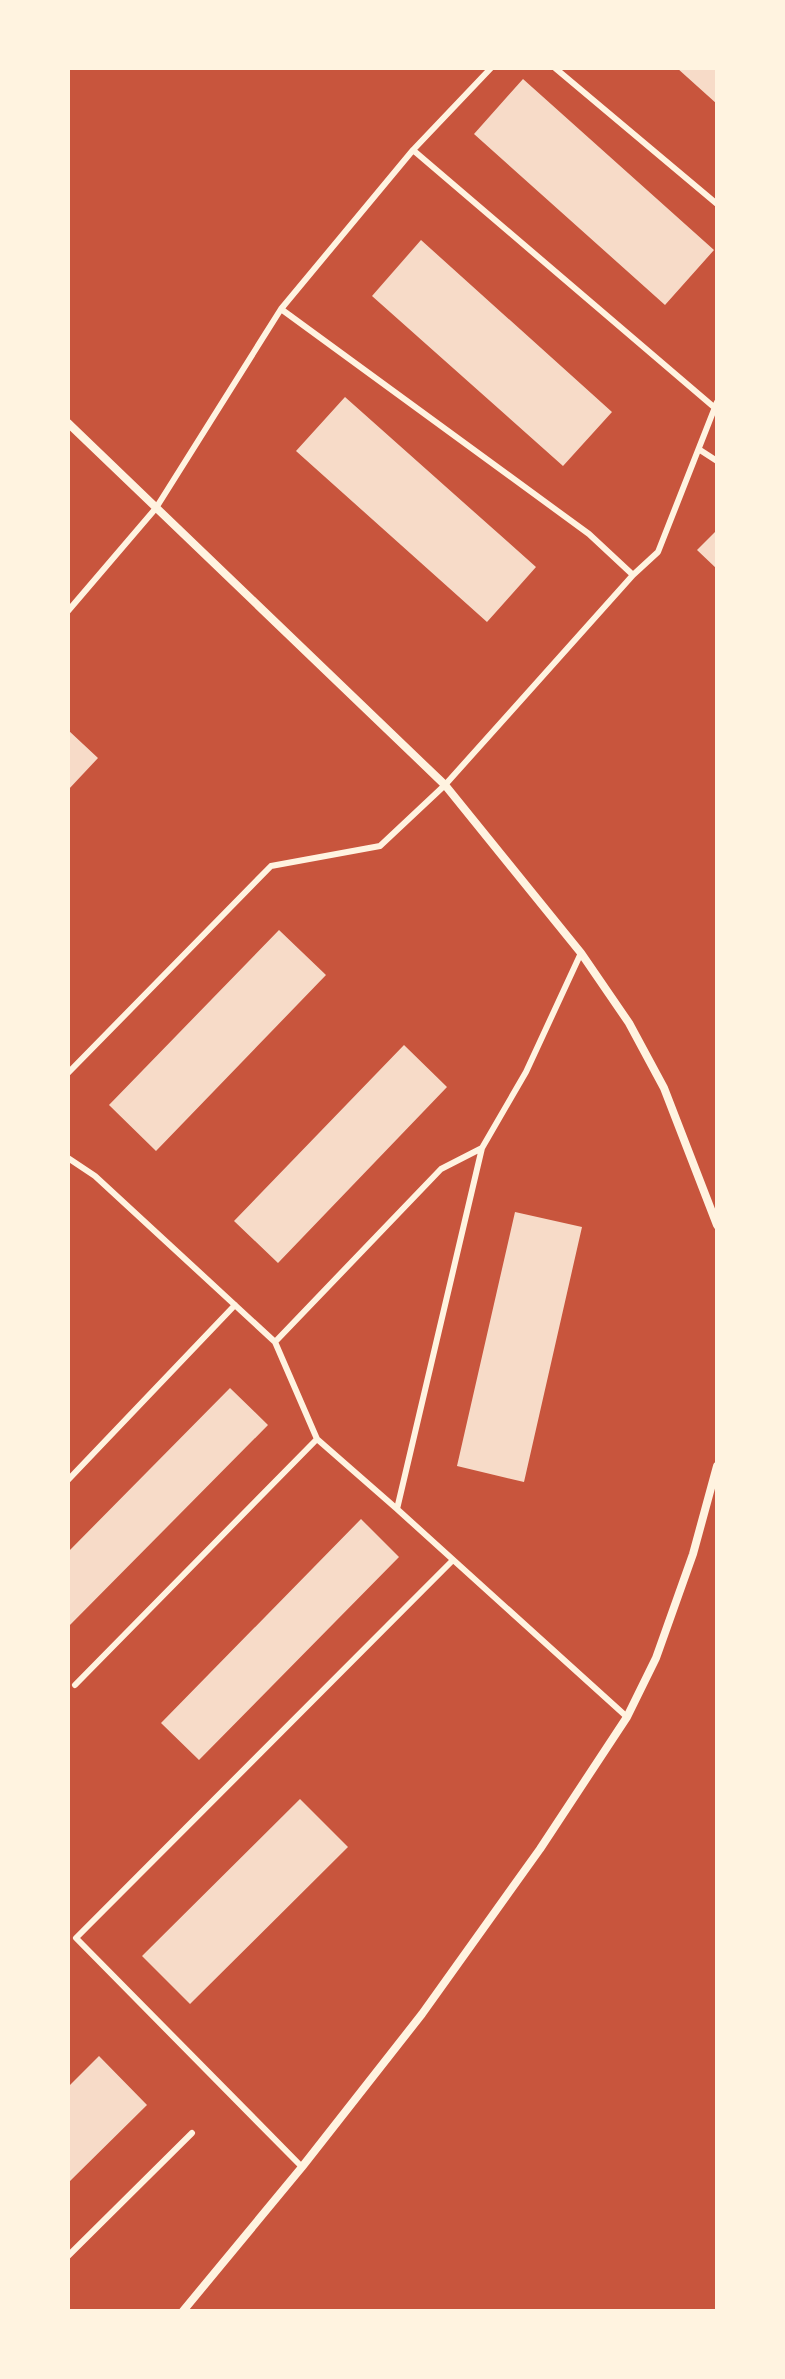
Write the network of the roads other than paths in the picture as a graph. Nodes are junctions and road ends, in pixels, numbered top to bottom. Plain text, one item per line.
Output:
1 (491, 68) edge
2 (555, 68) edge
3 (413, 150) junction
4 (717, 204) edge
5 (281, 309) junction
6 (716, 405) edge
7 (68, 423) edge
8 (700, 450) junction
9 (717, 461) edge
10 (156, 508) junction
11 (633, 575) junction
12 (68, 611) edge
13 (445, 785) junction
14 (581, 953) junction
15 (68, 1073) edge
16 (482, 1148) junction
17 (68, 1158) edge
18 (717, 1223) edge
19 (235, 1305) junction
20 (275, 1342) junction
21 (317, 1439) junction
22 (717, 1466) edge
23 (68, 1480) edge
24 (397, 1509) junction
25 (453, 1560) junction
26 (75, 1685) dead end
27 (627, 1717) junction
28 (192, 2133) dead end
29 (302, 2167) junction
30 (68, 2256) edge
31 (183, 2311) edge

1 - 3 lane
2 - 4 lane
3 - 5 lane
3 - 6 lane
5 - 10 lane
5 - 11 lane
6 - 8 lane
7 - 10 street
8 - 9 lane
8 - 11 lane
10 - 12 lane
10 - 13 street
11 - 13 lane
13 - 14 street
13 - 15 lane
14 - 16 lane
14 - 18 street
16 - 20 lane
16 - 24 lane
17 - 19 lane
19 - 20 lane
19 - 23 lane
20 - 21 lane
21 - 24 lane
21 - 26 lane
22 - 27 street
24 - 25 lane
25 - 27 lane
25 - 29 lane
27 - 29 street
28 - 30 lane
29 - 31 street

